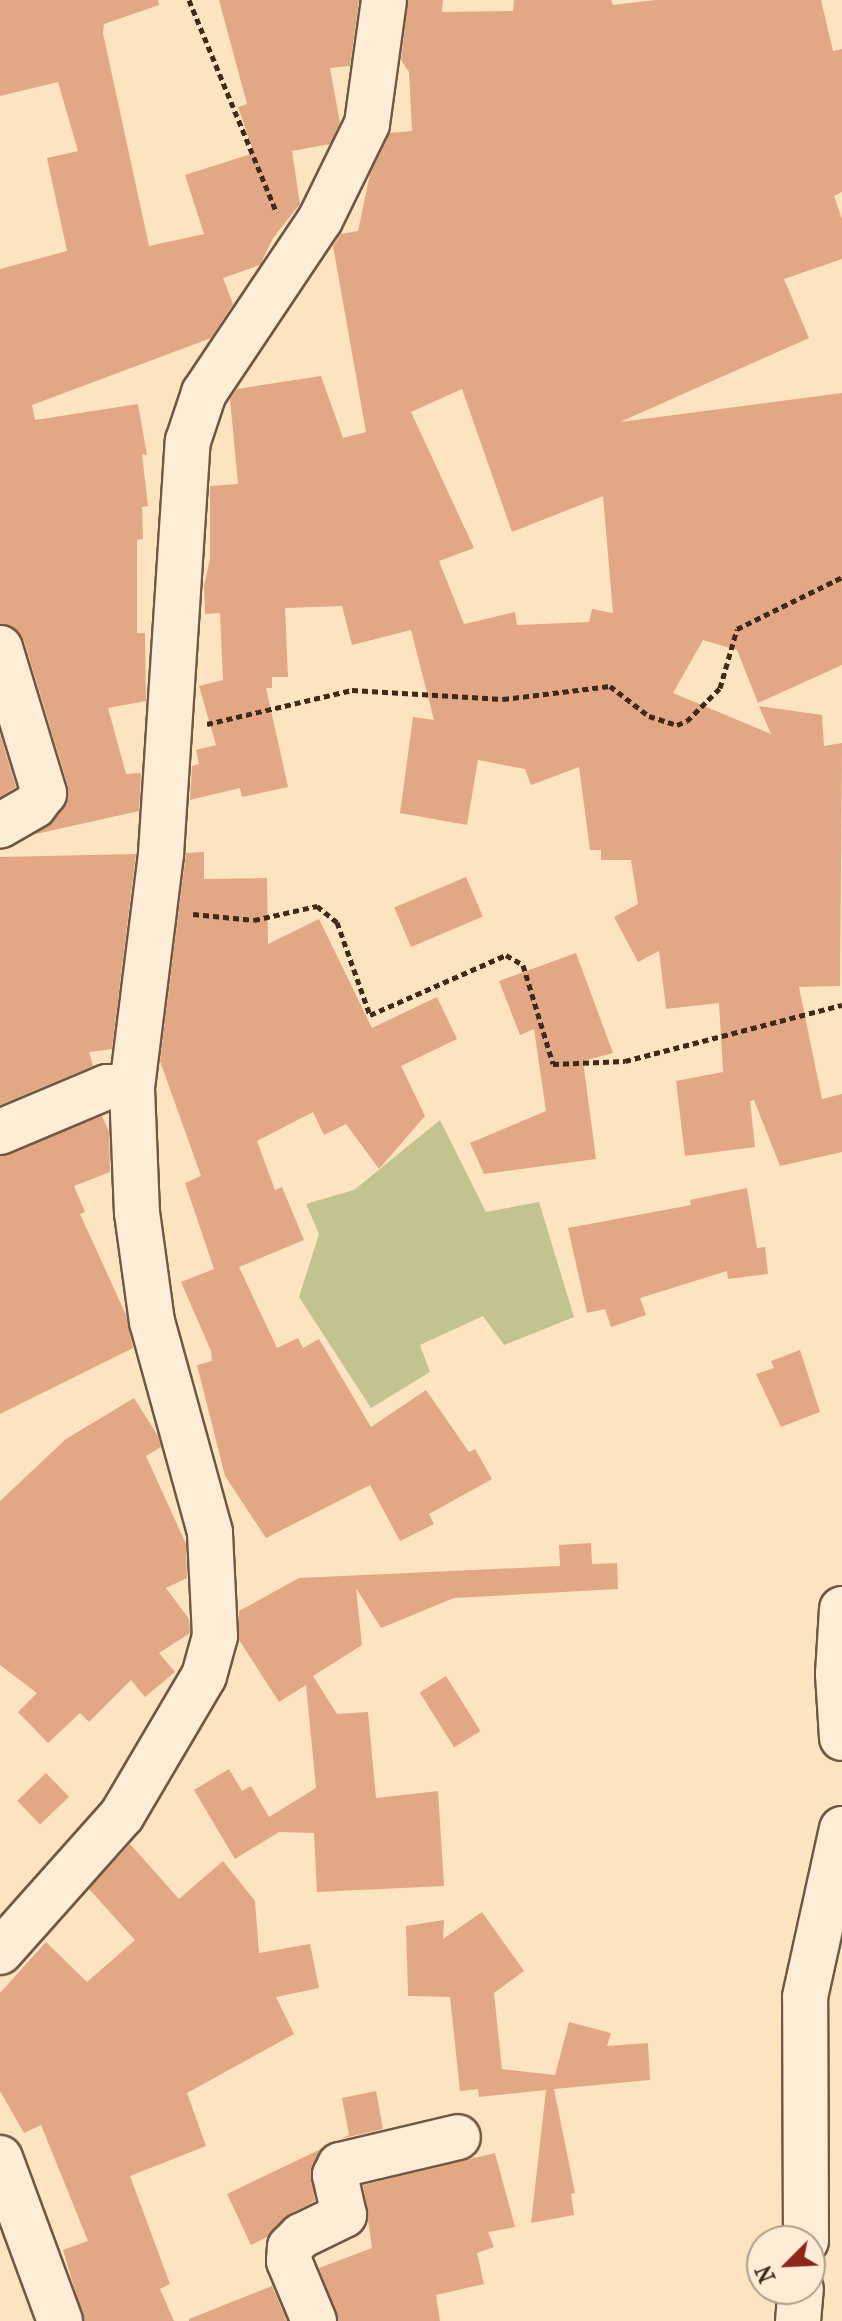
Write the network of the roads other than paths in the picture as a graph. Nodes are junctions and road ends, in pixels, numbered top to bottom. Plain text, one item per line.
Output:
1 (384, 0) edge
2 (0, 648) edge
3 (0, 826) edge
4 (132, 1087) junction
5 (0, 1132) edge
6 (842, 1609) edge
7 (842, 1738) edge
8 (842, 1829) edge
9 (0, 1952) edge
10 (458, 2137) dead end
11 (0, 2158) edge
12 (806, 2225) edge
13 (60, 2321) edge
14 (314, 2321) edge

1 - 4 street
2 - 3 street
4 - 5 street
4 - 9 street
6 - 7 street
8 - 12 street
10 - 14 street
11 - 13 street

